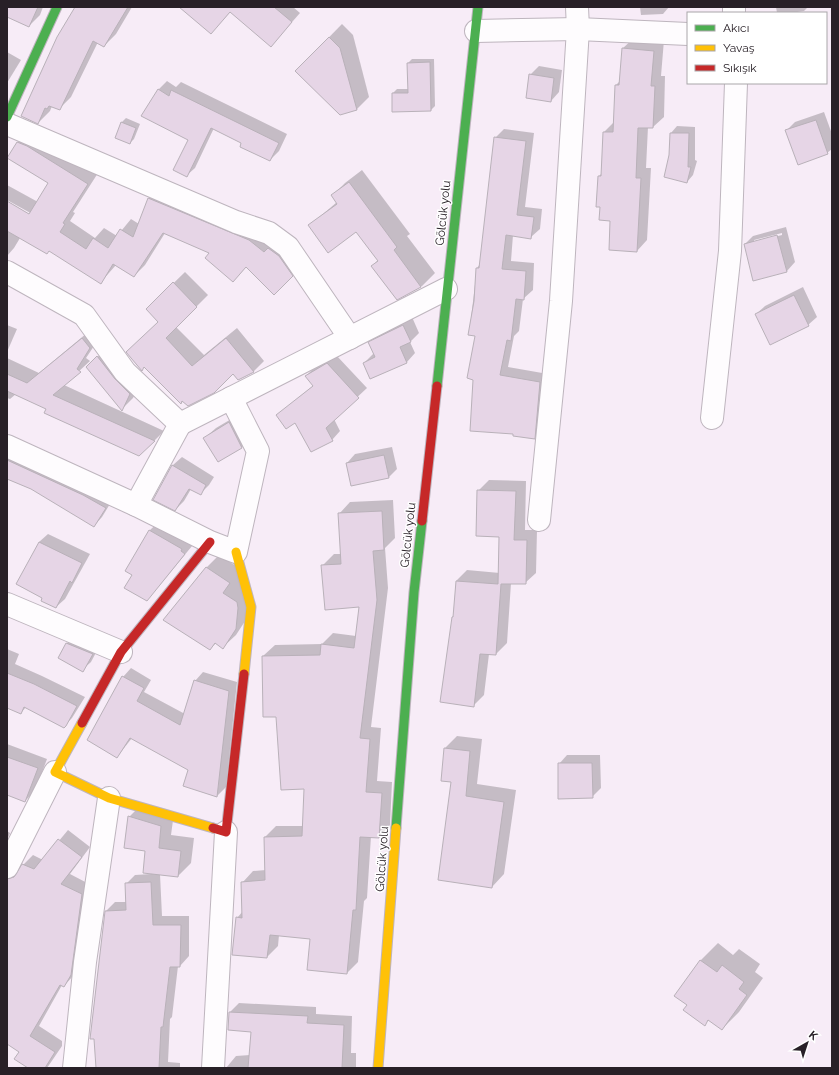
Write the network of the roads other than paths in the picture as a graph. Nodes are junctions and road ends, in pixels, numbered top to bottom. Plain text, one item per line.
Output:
1 (57, 7) edge
2 (478, 7) edge
3 (577, 7) edge
4 (578, 29) junction
5 (476, 31) junction
6 (687, 34) edge
7 (736, 84) edge
8 (7, 117) edge
9 (7, 124) edge
10 (7, 272) edge
11 (446, 289) junction
12 (350, 338) junction
13 (231, 398) junction
14 (712, 418) dead end
15 (180, 424) junction
16 (7, 446) edge
17 (136, 506) junction
18 (539, 520) dead end
19 (210, 542) junction
20 (236, 552) junction
21 (7, 604) edge
22 (121, 652) junction
23 (55, 772) junction
24 (109, 798) junction
25 (226, 832) junction
26 (13, 840) edge
27 (7, 867) edge
28 (74, 1068) edge
29 (213, 1068) edge
30 (378, 1068) edge

1 - 8 main road
2 - 5 main road, Gölcük yolu
3 - 4 street
4 - 5 street
4 - 6 street
4 - 18 street
5 - 11 main road, Gölcük yolu
7 - 14 street
9 - 12 street
10 - 15 street
11 - 12 street
11 - 30 main road, Gölcük yolu
12 - 13 street
13 - 15 street
13 - 20 street
15 - 17 street
16 - 17 street
17 - 19 street
19 - 20 street
19 - 22 main road
20 - 25 main road
21 - 22 street
22 - 23 main road
23 - 24 main road
23 - 26 street
24 - 25 main road
24 - 28 street
25 - 29 street
26 - 27 street

